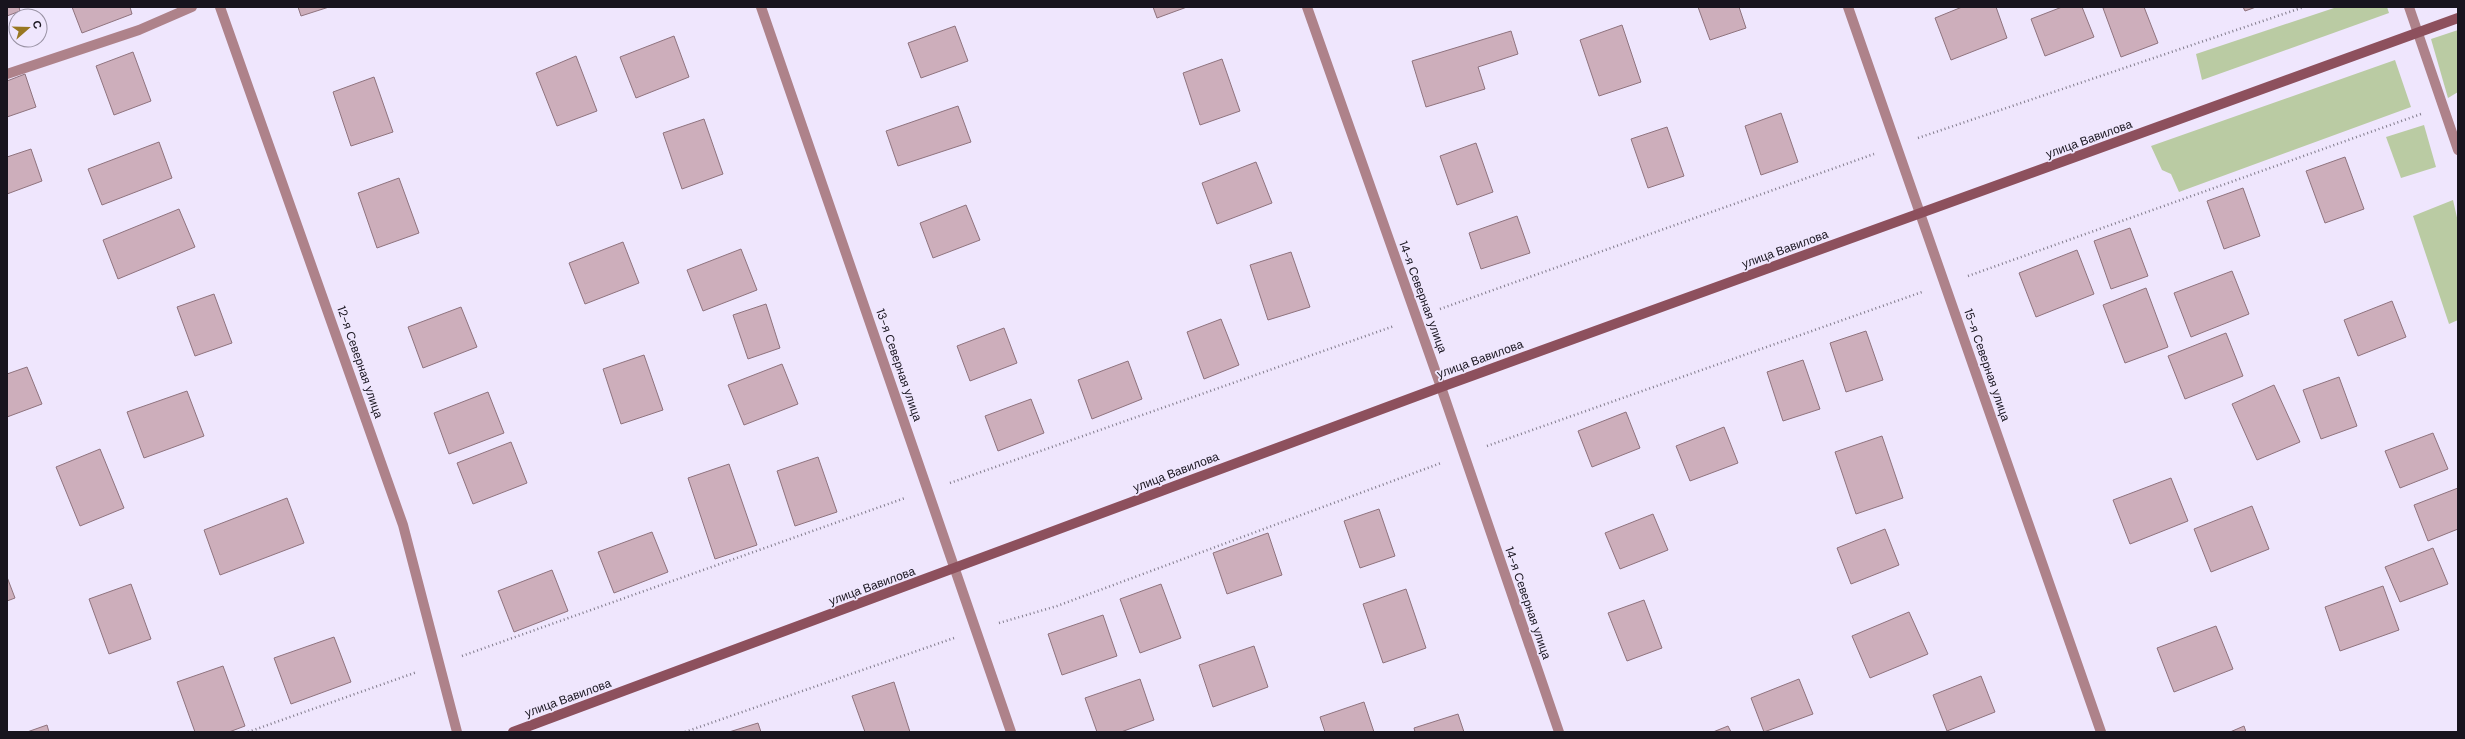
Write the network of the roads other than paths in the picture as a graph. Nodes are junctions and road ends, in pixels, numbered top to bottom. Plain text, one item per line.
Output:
1 (192, 7) edge
2 (220, 7) edge
3 (761, 7) edge
4 (1307, 7) edge
5 (1848, 7) edge
6 (2408, 7) edge
7 (2458, 18) edge
8 (2418, 32) junction
9 (7, 74) edge
10 (2458, 150) edge
11 (1920, 215) junction
12 (1441, 387) junction
13 (955, 569) junction
14 (457, 732) edge
15 (513, 732) edge
16 (1011, 732) edge
17 (1559, 732) edge
18 (2101, 732) edge

1 - 9 street
2 - 14 street, 12-я Северная улица
3 - 13 street, 13-я Северная улица
4 - 12 street, 14-я Северная улица
5 - 11 street, 15-я Северная улица
6 - 8 street
7 - 8 street, улица Вавилова
8 - 10 street
8 - 11 street, улица Вавилова
11 - 12 street, улица Вавилова
11 - 18 street, 15-я Северная улица
12 - 13 street, улица Вавилова
12 - 17 street, 14-я Северная улица
13 - 15 street, улица Вавилова
13 - 16 street, 13-я Северная улица

